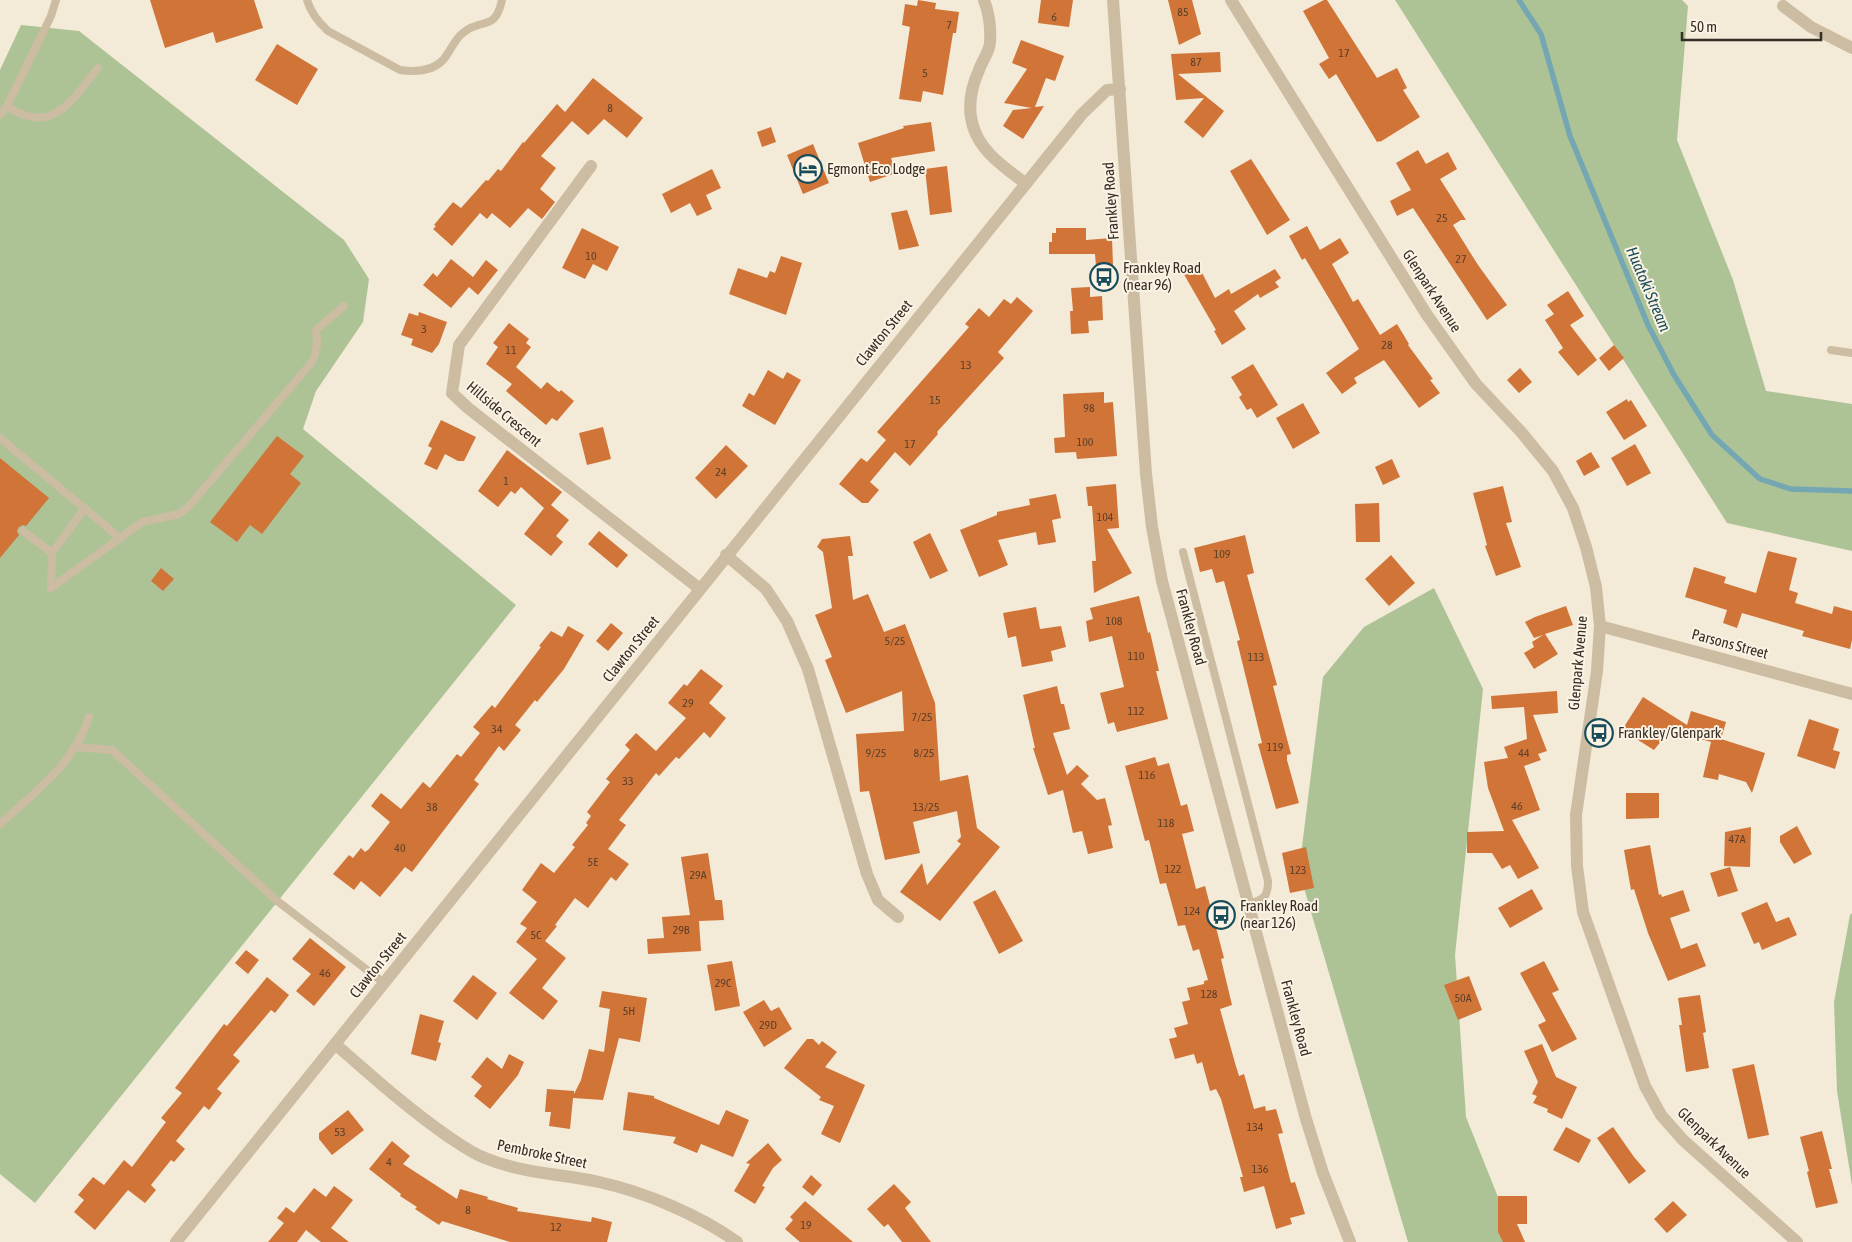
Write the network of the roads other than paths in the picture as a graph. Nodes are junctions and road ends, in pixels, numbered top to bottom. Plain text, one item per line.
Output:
1 (56, 0) edge
2 (307, 0) edge
3 (502, 0) edge
4 (984, 0) edge
5 (1114, 0) edge
6 (1231, 0) edge
7 (1782, 6) dead end
8 (1852, 48) edge
9 (98, 68) dead end
10 (1120, 89) junction
11 (7, 106) junction
12 (0, 115) edge
13 (591, 166) dead end
14 (1026, 184) junction
15 (344, 306) dead end
16 (1831, 350) dead end
17 (1852, 353) edge
18 (0, 438) edge
19 (85, 508) junction
20 (23, 531) dead end
21 (120, 538) junction
22 (1183, 552) dead end
23 (52, 553) junction
24 (726, 556) junction
25 (700, 589) junction
26 (1600, 626) junction
27 (1852, 694) edge
28 (89, 717) dead end
29 (74, 747) junction
30 (0, 824) edge
31 (1248, 904) junction
32 (898, 917) dead end
33 (384, 983) junction
34 (334, 1044) junction
35 (176, 1242) edge
36 (737, 1242) edge
37 (1350, 1242) edge
38 (1797, 1242) edge

1 - 11 lane
2 - 3 lane
4 - 14 street
5 - 10 street, Frankley Road
6 - 26 street, Glenpark Avenue
7 - 8 street
9 - 11 lane
10 - 14 street, Clawton Street
10 - 31 street, Frankley Road
11 - 12 lane
13 - 25 street, Hillside Crescent
14 - 24 street, Clawton Street
15 - 21 lane
16 - 17 lane
18 - 19 lane
19 - 21 lane
19 - 23 lane
20 - 23 lane
21 - 23 lane
22 - 31 lane
24 - 25 street, Clawton Street
24 - 32 street
25 - 33 street, Clawton Street
26 - 27 street, Parsons Street
26 - 38 street, Glenpark Avenue
28 - 29 lane
29 - 30 lane
29 - 33 lane
31 - 37 street, Frankley Road
33 - 34 street, Clawton Street
34 - 35 street, Clawton Street
34 - 36 street, Pembroke Street

